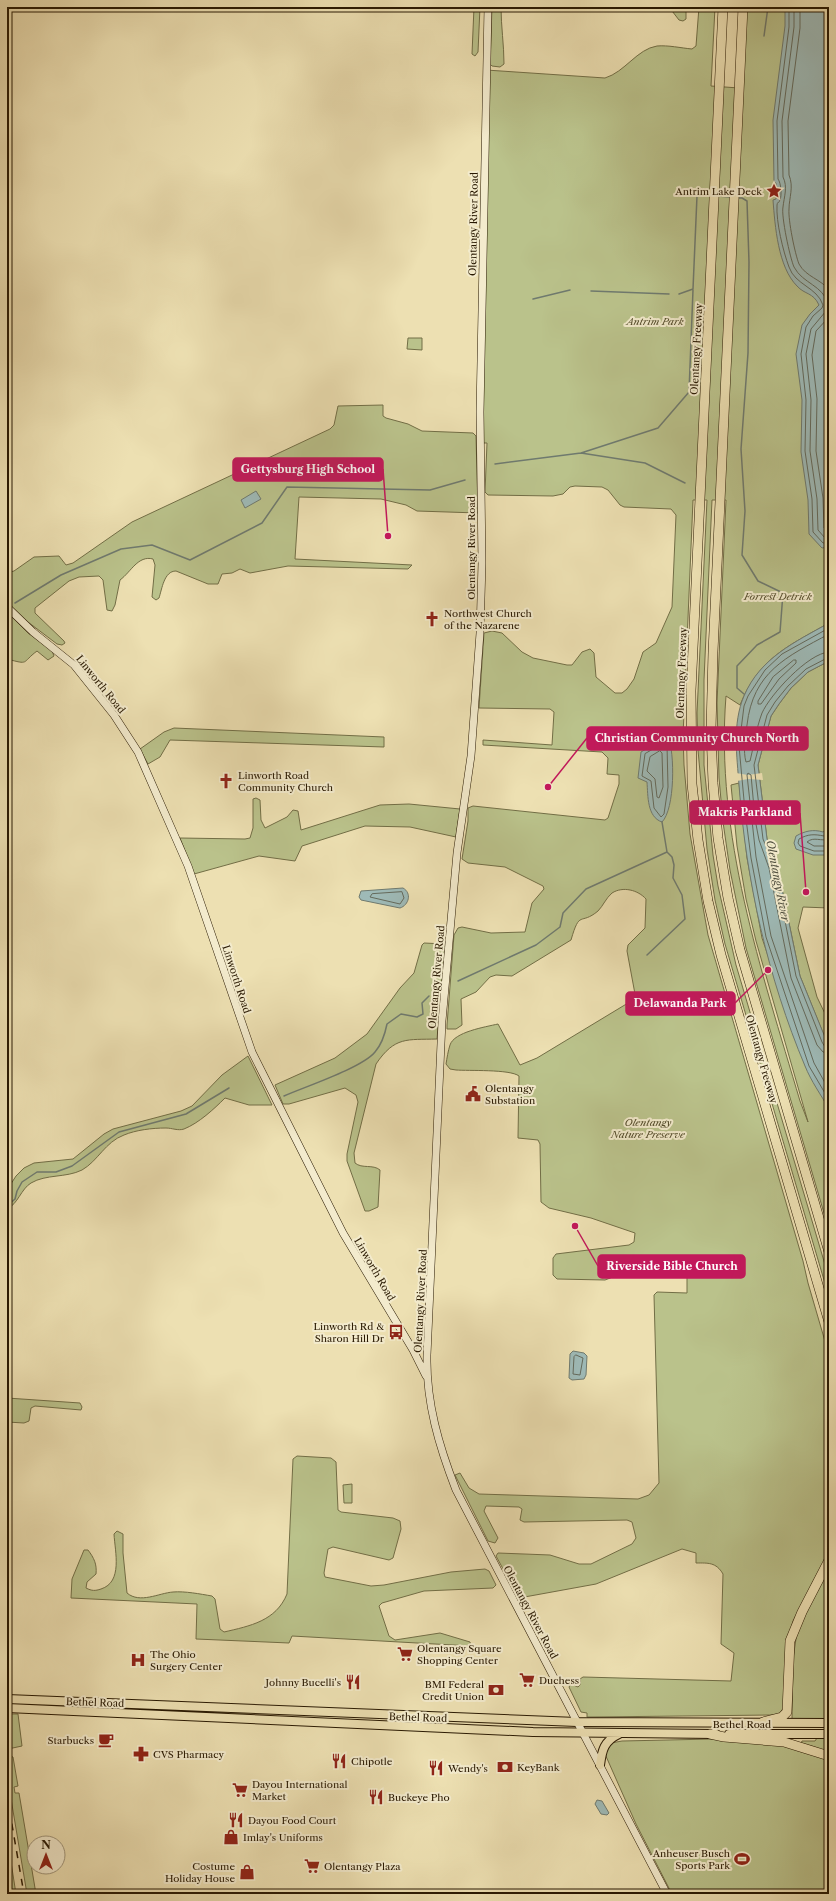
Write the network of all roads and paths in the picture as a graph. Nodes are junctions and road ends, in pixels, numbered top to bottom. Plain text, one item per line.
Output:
1 (488, 7) edge
2 (723, 7) edge
3 (743, 7) edge
4 (7, 607) edge
5 (829, 1252) edge
6 (829, 1322) edge
7 (427, 1378) junction
8 (829, 1560) edge
9 (7, 1699) edge
10 (46, 1701) junction
11 (104, 1703) junction
12 (7, 1708) edge
13 (66, 1711) junction
14 (315, 1711) junction
15 (333, 1712) junction
16 (305, 1722) junction
17 (577, 1722) junction
18 (763, 1722) junction
19 (321, 1723) junction
20 (829, 1723) edge
21 (584, 1733) junction
22 (619, 1734) junction
23 (710, 1734) junction
24 (829, 1734) edge
25 (829, 1756) edge
26 (600, 1765) junction
27 (667, 1894) edge

1 - 7 main road, Olentangy River Road
2 - 6 highway, Olentangy Freeway
3 - 5 highway, Olentangy Freeway
4 - 7 main road, Linworth Road
7 - 17 main road, Olentangy River Road
8 - 18 highway
9 - 10 main road, Bethel Road
10 - 11 main road, Bethel Road
10 - 12 main road
11 - 13 main road
11 - 14 main road, Bethel Road
12 - 13 main road, Bethel Road
13 - 16 main road, Bethel Road
14 - 15 main road, Bethel Road
14 - 16 main road
15 - 17 main road, Bethel Road
15 - 19 main road
16 - 19 main road, Bethel Road
17 - 18 main road, Bethel Road
17 - 21 main road, Olentangy River Road
18 - 20 main road, Bethel Road
19 - 21 main road, Bethel Road
21 - 22 main road, Bethel Road
21 - 26 main road, Olentangy River Road
22 - 23 main road, Bethel Road
22 - 26 main road
23 - 24 main road, Bethel Road
23 - 25 highway
26 - 27 main road, Olentangy River Road

